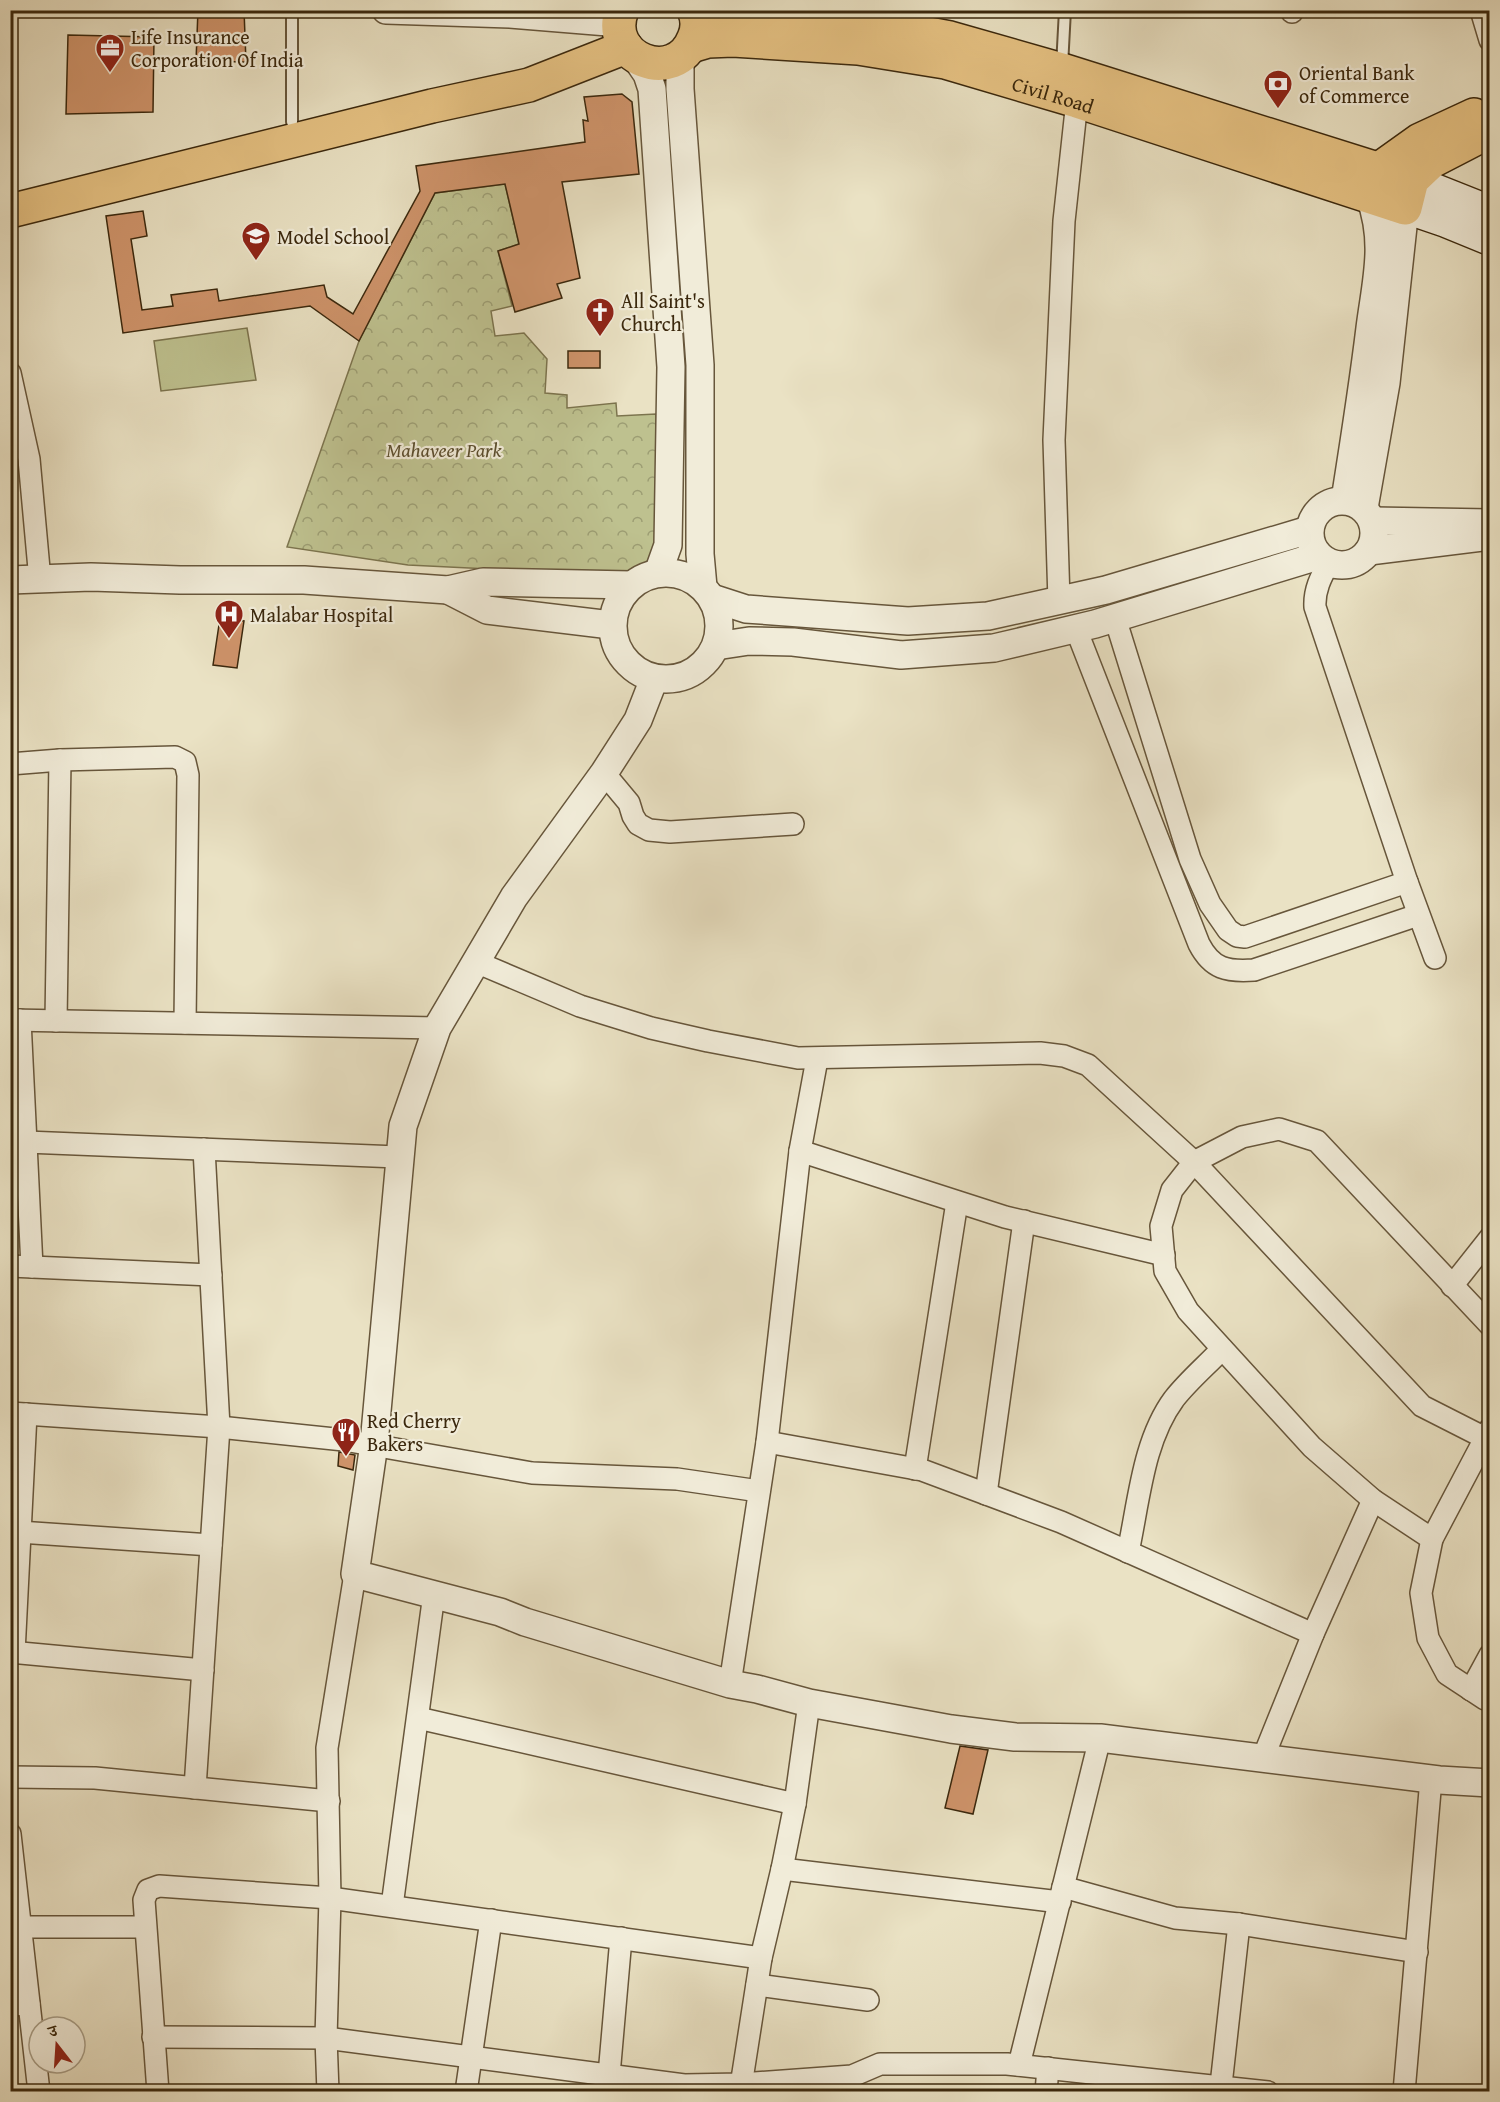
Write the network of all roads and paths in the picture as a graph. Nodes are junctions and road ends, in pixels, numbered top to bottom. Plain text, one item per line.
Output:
1 (292, 10) edge
2 (386, 10) edge
3 (694, 10) edge
4 (720, 10) edge
5 (1065, 10) edge
6 (1481, 10) edge
7 (440, 11) edge
8 (502, 12) edge
9 (626, 34) edge
10 (1490, 40) edge
11 (686, 52) junction
12 (1062, 70) junction
13 (529, 85) junction
14 (1077, 101) junction
15 (1490, 109) edge
16 (292, 122) junction
17 (1490, 131) edge
18 (1374, 183) junction
19 (1408, 194) junction
20 (10, 199) edge
21 (10, 211) edge
22 (1490, 211) edge
23 (11, 226) edge
24 (1490, 240) edge
25 (10, 374) edge
26 (1360, 510) junction
27 (1490, 523) edge
28 (1309, 530) junction
29 (1490, 536) edge
30 (1369, 551) junction
31 (1324, 559) junction
32 (658, 573) junction
33 (40, 579) junction
34 (10, 580) edge
35 (631, 585) junction
36 (448, 590) junction
37 (708, 593) junction
38 (1059, 601) junction
39 (1115, 618) junction
40 (611, 625) junction
41 (1076, 629) junction
42 (716, 646) junction
43 (654, 679) junction
44 (60, 760) junction
45 (10, 764) edge
46 (604, 773) junction
47 (793, 824) dead end
48 (1407, 882) junction
49 (1418, 915) junction
50 (1435, 958) dead end
51 (476, 962) junction
52 (15, 1020) edge
53 (56, 1021) junction
54 (185, 1023) junction
55 (437, 1028) junction
56 (817, 1059) junction
57 (26, 1142) junction
58 (204, 1149) junction
59 (800, 1151) junction
60 (398, 1157) junction
61 (1194, 1162) junction
62 (957, 1202) junction
63 (1024, 1221) junction
64 (1490, 1238) edge
65 (1164, 1255) junction
66 (10, 1266) edge
67 (32, 1267) junction
68 (211, 1275) junction
69 (1452, 1286) junction
70 (1490, 1326) edge
71 (1222, 1349) junction
72 (18, 1413) edge
73 (219, 1427) junction
74 (1487, 1434) edge
75 (767, 1442) junction
76 (374, 1444) junction
77 (915, 1469) junction
78 (759, 1491) junction
79 (986, 1494) junction
80 (1373, 1500) junction
81 (19, 1532) junction
82 (1432, 1539) junction
83 (211, 1545) junction
84 (1128, 1552) junction
85 (355, 1574) junction
86 (434, 1594) junction
87 (1313, 1634) junction
88 (12, 1652) edge
89 (1490, 1655) edge
90 (203, 1670) junction
91 (730, 1684) junction
92 (1471, 1690) junction
93 (1490, 1700) edge
94 (809, 1703) junction
95 (418, 1718) junction
96 (1100, 1738) junction
97 (1263, 1758) junction
98 (10, 1777) edge
99 (1431, 1779) junction
100 (1490, 1783) edge
101 (195, 1788) junction
102 (329, 1801) junction
103 (795, 1804) junction
104 (10, 1834) edge
105 (783, 1869) junction
106 (13, 1871) edge
107 (1062, 1895) junction
108 (330, 1898) junction
109 (392, 1906) junction
110 (491, 1920) junction
111 (1239, 1924) junction
112 (21, 1927) junction
113 (145, 1927) junction
114 (621, 1938) junction
115 (1417, 1952) junction
116 (761, 1958) junction
117 (757, 1985) junction
118 (868, 2000) dead end
119 (20, 2005) edge
120 (153, 2037) junction
121 (326, 2038) junction
122 (472, 2056) junction
123 (1019, 2065) junction
124 (1048, 2068) junction
125 (609, 2075) junction
126 (859, 2084) edge
127 (1146, 2085) edge
128 (1221, 2085) junction
129 (741, 2088) edge
130 (1242, 2090) edge
131 (39, 2091) edge
132 (158, 2091) edge
133 (328, 2091) edge
134 (466, 2091) edge
135 (1046, 2091) edge
136 (1268, 2091) edge
137 (1404, 2091) edge

1 - 16 lane
2 - 7 street
3 - 11 main road
4 - 12 main road, Civil Road
5 - 12 lane
6 - 10 street
7 - 8 street
8 - 9 street
9 - 11 main road, Civil Road
9 - 13 main road
9 - 32 street
11 - 14 main road, Civil Road
11 - 37 street
12 - 18 main road, Civil Road
13 - 16 main road
13 - 21 main road
13 - 23 main road
14 - 18 main road, Civil Road
14 - 38 street
15 - 18 main road
16 - 20 main road
17 - 19 main road
18 - 19 main road, Civil Road
18 - 26 street
19 - 22 main road
19 - 24 main road
19 - 26 street
25 - 33 street
26 - 27 street
26 - 28 street
26 - 30 street
28 - 31 street
28 - 38 street
29 - 30 street
30 - 31 street
31 - 39 street
31 - 48 street
32 - 35 street
32 - 37 street
33 - 34 street
33 - 36 street
35 - 36 street
35 - 40 street
36 - 40 street
37 - 38 street
37 - 42 street
39 - 41 street
39 - 48 street
40 - 43 street
41 - 42 street
41 - 49 street
42 - 43 street
43 - 46 street
44 - 45 street
44 - 53 street
44 - 54 street
46 - 47 street
46 - 51 street
48 - 49 street
49 - 50 street
51 - 55 street
51 - 56 street
52 - 53 street
52 - 57 street
53 - 54 street
54 - 55 street
55 - 60 street
56 - 59 street
56 - 61 street
57 - 58 street
57 - 67 street
58 - 60 street
58 - 68 street
59 - 62 street
59 - 75 street
60 - 76 street
61 - 65 street
61 - 69 street
61 - 74 street
62 - 63 street
62 - 77 street
63 - 65 street
63 - 79 street
64 - 69 street
65 - 71 street
66 - 67 street
67 - 68 street
68 - 73 street
69 - 70 street
71 - 80 street
71 - 84 street
72 - 73 street
72 - 81 street
73 - 76 street
73 - 83 street
74 - 82 street
75 - 77 street
75 - 78 street
76 - 78 street
76 - 85 street
77 - 79 street
78 - 91 street
79 - 84 street
80 - 82 street
80 - 87 street
81 - 83 street
81 - 88 street
82 - 92 street
83 - 90 street
84 - 87 street
85 - 86 street
85 - 102 street
86 - 91 street
86 - 95 street
87 - 97 street
88 - 90 street
89 - 92 street
90 - 101 street
91 - 94 street
92 - 93 street
94 - 96 street
94 - 103 street
95 - 103 street
95 - 109 street
96 - 97 street
96 - 107 street
97 - 99 street
98 - 101 street
99 - 100 street
99 - 115 street
101 - 102 street
102 - 108 street
103 - 105 street
104 - 106 street
105 - 107 street
105 - 116 street
106 - 112 street
107 - 111 street
107 - 123 street
108 - 109 street
108 - 113 street
108 - 121 street
109 - 110 street
110 - 114 street
110 - 122 street
111 - 115 street
111 - 128 street
112 - 113 street
112 - 119 street
113 - 120 street
114 - 116 street
114 - 125 street
115 - 137 street
116 - 117 street
117 - 118 street
117 - 129 street
119 - 131 street
120 - 121 street
120 - 132 street
121 - 122 street
121 - 133 street
122 - 125 street
122 - 134 street
123 - 124 street
123 - 126 street
124 - 127 street
124 - 135 street
125 - 129 street
126 - 129 street
127 - 128 street
128 - 130 street
130 - 136 street

